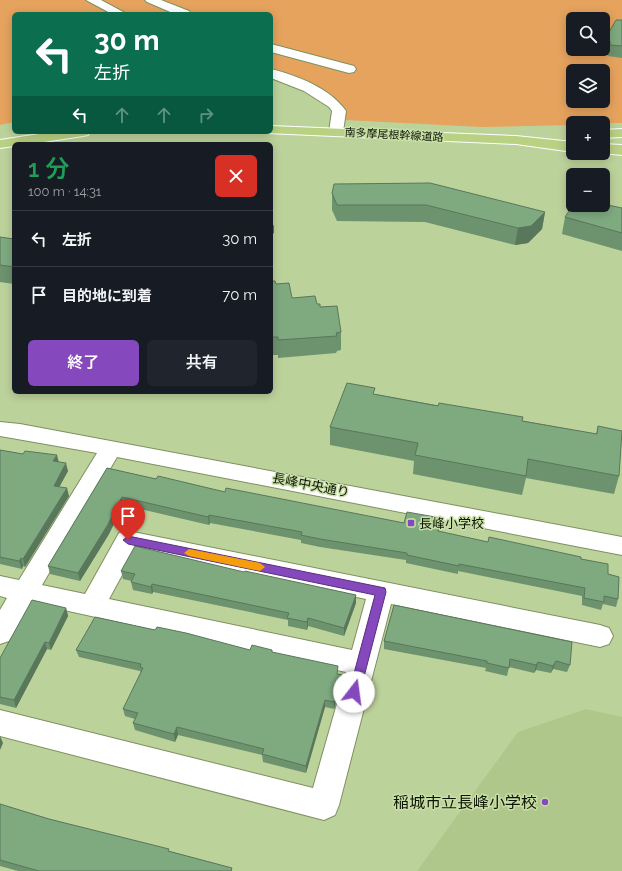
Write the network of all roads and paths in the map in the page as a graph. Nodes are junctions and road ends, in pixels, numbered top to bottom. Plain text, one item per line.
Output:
1 (92, 0) edge
2 (151, 0) edge
3 (117, 12) edge
4 (180, 12) edge
5 (273, 49) edge
6 (349, 69) dead end
7 (273, 74) edge
8 (273, 130) edge
9 (336, 132) junction
10 (622, 133) edge
11 (69, 134) edge
12 (610, 134) edge
13 (566, 136) edge
14 (516, 140) junction
15 (12, 142) edge
16 (14, 142) edge
17 (0, 144) edge
18 (566, 146) edge
19 (610, 149) edge
20 (622, 150) edge
21 (0, 429) edge
22 (111, 448) junction
23 (622, 546) edge
24 (13, 589) edge
25 (381, 592) junction
26 (92, 605) junction
27 (0, 633) edge
28 (600, 636) dead end
29 (362, 664) junction
30 (0, 723) edge

1 - 3 street
2 - 4 street
5 - 6 street
7 - 9 street
8 - 9 main road, 南多摩尾根幹線道路
9 - 14 main road, 南多摩尾根幹線道路
10 - 12 main road
11 - 16 main road
13 - 14 main road, 南多摩尾根幹線道路
14 - 18 main road, 南多摩尾根幹線道路
15 - 17 main road
19 - 20 main road
21 - 22 street, 長峰中央通り
22 - 23 street, 長峰中央通り
22 - 24 street
24 - 26 street
24 - 27 street
25 - 26 street
25 - 28 street
25 - 29 street
26 - 29 street
29 - 30 street

